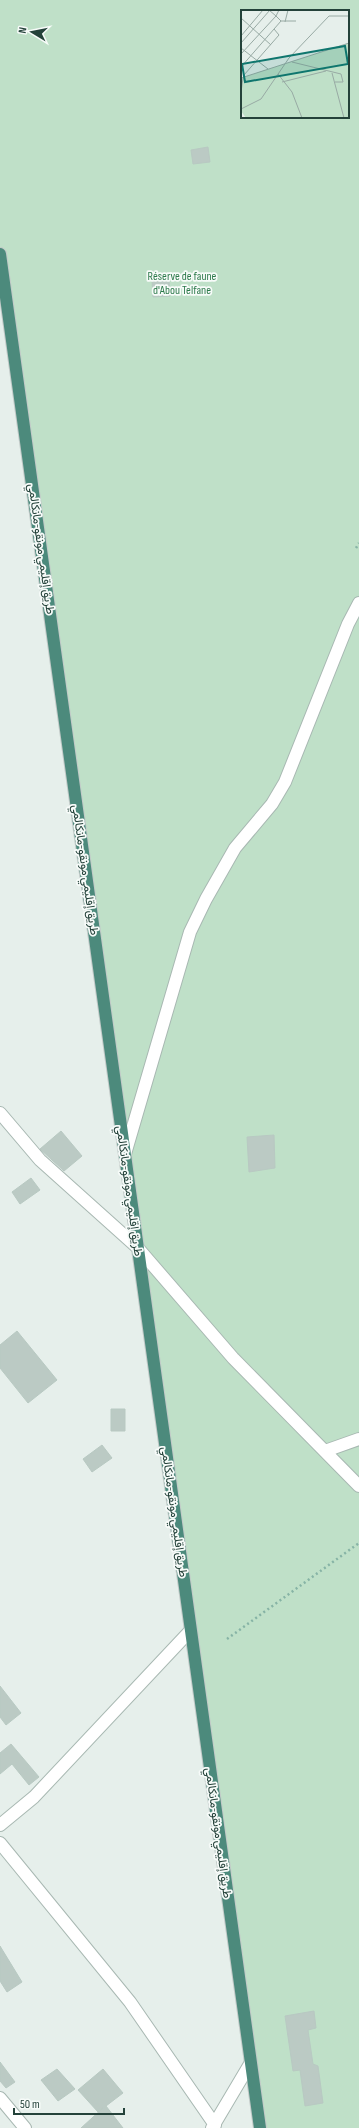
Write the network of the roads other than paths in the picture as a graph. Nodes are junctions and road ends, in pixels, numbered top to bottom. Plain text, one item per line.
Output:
1 (0, 254) edge
2 (359, 603) edge
3 (0, 1113) edge
4 (125, 1154) junction
5 (137, 1247) junction
6 (359, 1439) edge
7 (325, 1451) junction
8 (359, 1486) edge
9 (190, 1631) junction
10 (0, 1825) edge
11 (0, 1844) edge
12 (250, 2064) junction
13 (0, 2098) edge
14 (213, 2127) edge
15 (25, 2128) edge
16 (260, 2128) edge

1 - 4 highway, طريق إقليمي مونقو-مانكالمي
2 - 4 street
3 - 5 street
4 - 5 highway, طريق إقليمي مونقو-مانكالمي
5 - 7 street
5 - 9 highway, طريق إقليمي مونقو-مانكالمي
6 - 7 street
7 - 8 street
9 - 10 street
9 - 12 highway, طريق إقليمي مونقو-مانكالمي
11 - 14 street
12 - 14 street
12 - 16 highway, طريق إقليمي مونقو-مانكالمي
13 - 15 street

